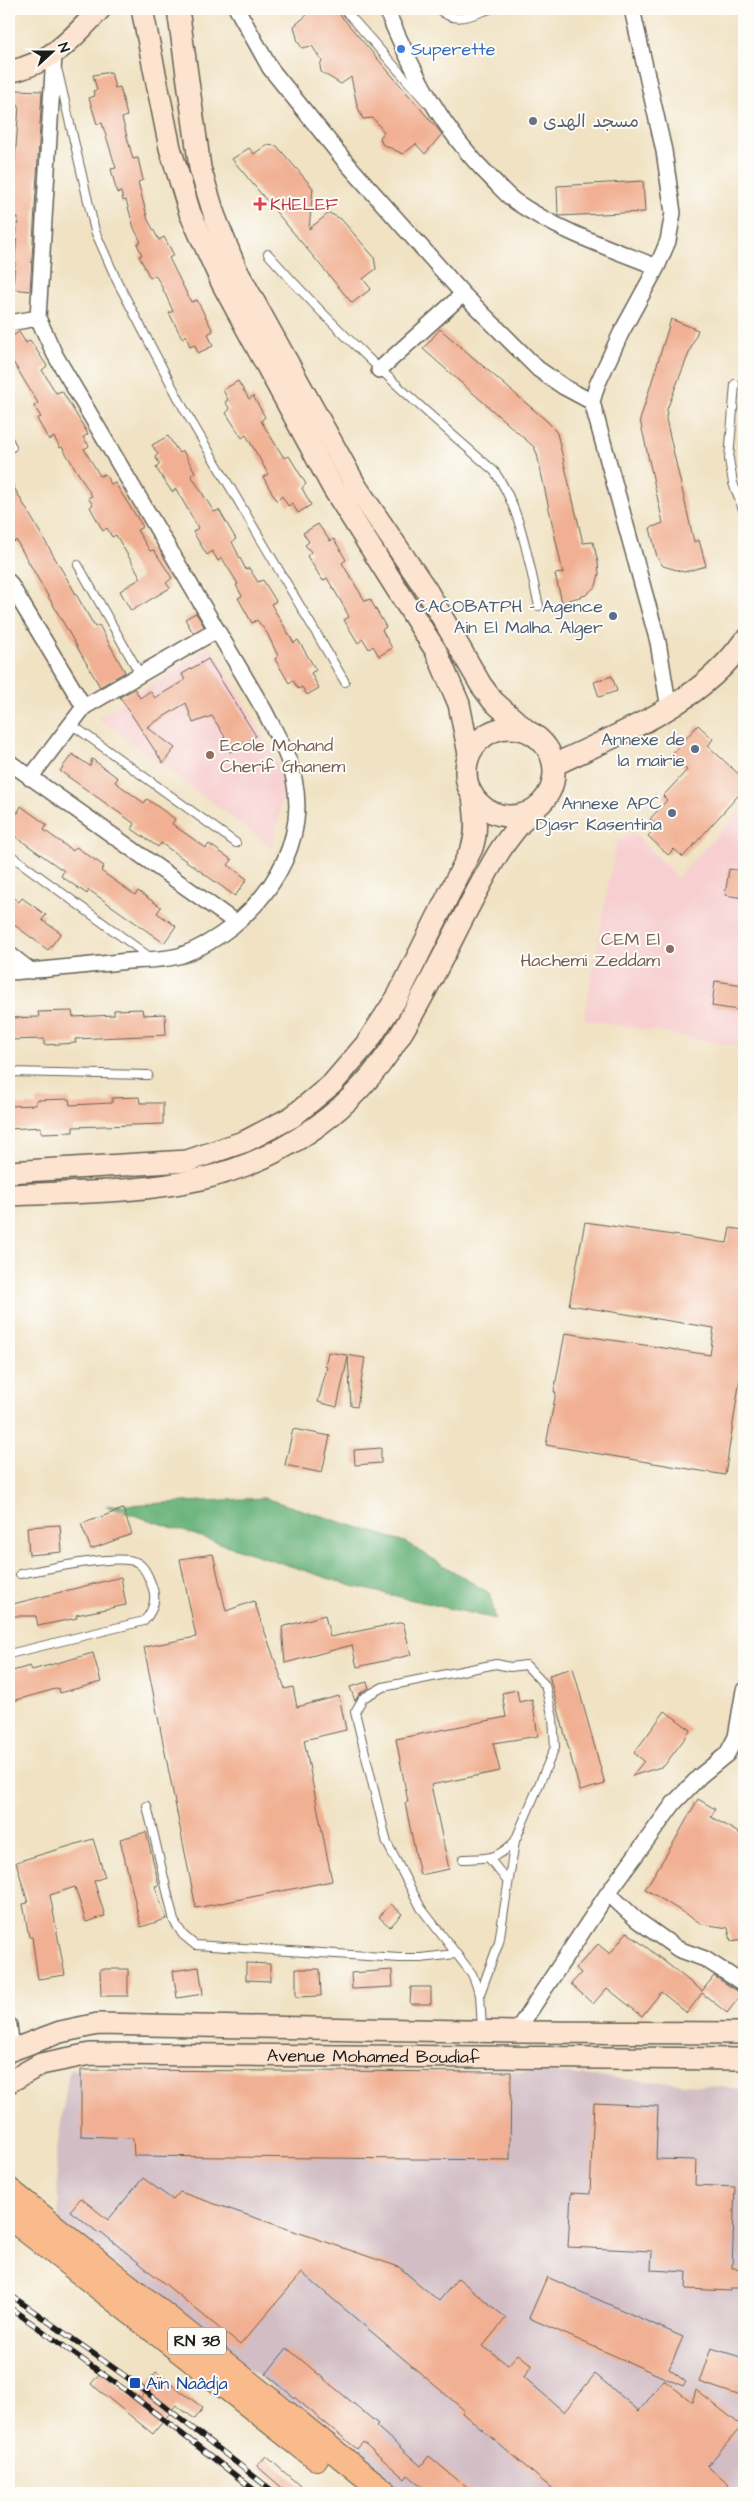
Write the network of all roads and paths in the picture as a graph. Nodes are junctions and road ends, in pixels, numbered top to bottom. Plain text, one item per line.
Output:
1 (100, 9) edge
2 (142, 9) edge
3 (178, 9) edge
4 (237, 9) edge
5 (344, 9) edge
6 (386, 9) edge
7 (438, 9) edge
8 (490, 9) edge
9 (632, 9) edge
10 (54, 55) junction
11 (9, 72) edge
12 (439, 117) junction
13 (268, 254) dead end
14 (657, 267) junction
15 (463, 294) junction
16 (38, 318) junction
17 (9, 323) edge
18 (378, 370) junction
19 (735, 384) dead end
20 (592, 402) junction
21 (744, 512) edge
22 (78, 565) dead end
23 (9, 582) edge
24 (540, 606) dead end
25 (217, 630) junction
26 (744, 641) edge
27 (140, 674) junction
28 (345, 682) dead end
29 (84, 707) junction
30 (669, 709) junction
31 (71, 724) junction
32 (526, 730) junction
33 (469, 754) junction
34 (9, 762) edge
35 (554, 765) junction
36 (30, 778) junction
37 (473, 796) junction
38 (530, 812) junction
39 (236, 843) dead end
40 (9, 854) edge
41 (235, 922) junction
42 (9, 954) edge
43 (152, 959) junction
44 (31, 971) junction
45 (9, 972) edge
46 (9, 1072) edge
47 (148, 1075) dead end
48 (9, 1172) edge
49 (9, 1195) edge
50 (20, 1574) dead end
51 (9, 1654) edge
52 (744, 1690) edge
53 (147, 1806) dead end
54 (515, 1841) junction
55 (462, 1858) dead end
56 (489, 1858) junction
57 (508, 1882) junction
58 (608, 1893) junction
59 (455, 1954) junction
60 (744, 1984) edge
61 (480, 1994) junction
62 (9, 2024) edge
63 (482, 2032) junction
64 (516, 2032) junction
65 (744, 2033) edge
66 (10, 2051) edge
67 (744, 2059) edge
68 (9, 2082) edge
69 (9, 2190) edge
70 (9, 2220) edge
71 (361, 2493) edge
72 (386, 2493) edge

1 - 10 main road
2 - 33 main road
3 - 32 main road
4 - 15 street
5 - 12 lane
6 - 12 street
7 - 8 lane
9 - 14 street
10 - 11 main road
10 - 16 street
10 - 28 lane
12 - 14 street
13 - 18 lane
14 - 20 street
15 - 18 street
15 - 20 street
16 - 17 street
16 - 25 street
18 - 24 lane
19 - 21 lane
20 - 30 street
22 - 27 lane
23 - 29 street
25 - 27 street
25 - 41 street
26 - 30 main road
27 - 29 street
29 - 31 street
30 - 35 main road
31 - 36 street
31 - 39 lane
32 - 33 main road
32 - 35 main road
33 - 37 main road
34 - 36 street
35 - 38 main road
36 - 41 street
37 - 38 main road
37 - 48 main road
38 - 49 main road
40 - 43 lane
41 - 43 street
42 - 44 street
43 - 44 street
44 - 45 street
46 - 47 lane
50 - 51 lane
52 - 58 street
53 - 59 lane
54 - 56 lane
54 - 57 lane
54 - 59 lane
55 - 56 lane
56 - 57 lane
57 - 61 lane
58 - 60 street
58 - 64 street
59 - 61 lane
61 - 63 lane
62 - 66 street
63 - 64 main road, Avenue Mohamed Boudiaf
63 - 66 main road, Avenue Mohamed Boudiaf
64 - 65 main road, Avenue Mohamed Boudiaf
67 - 68 main road, Avenue Mohamed Boudiaf
69 - 72 main road, RN 38
70 - 71 main road, RN 38

